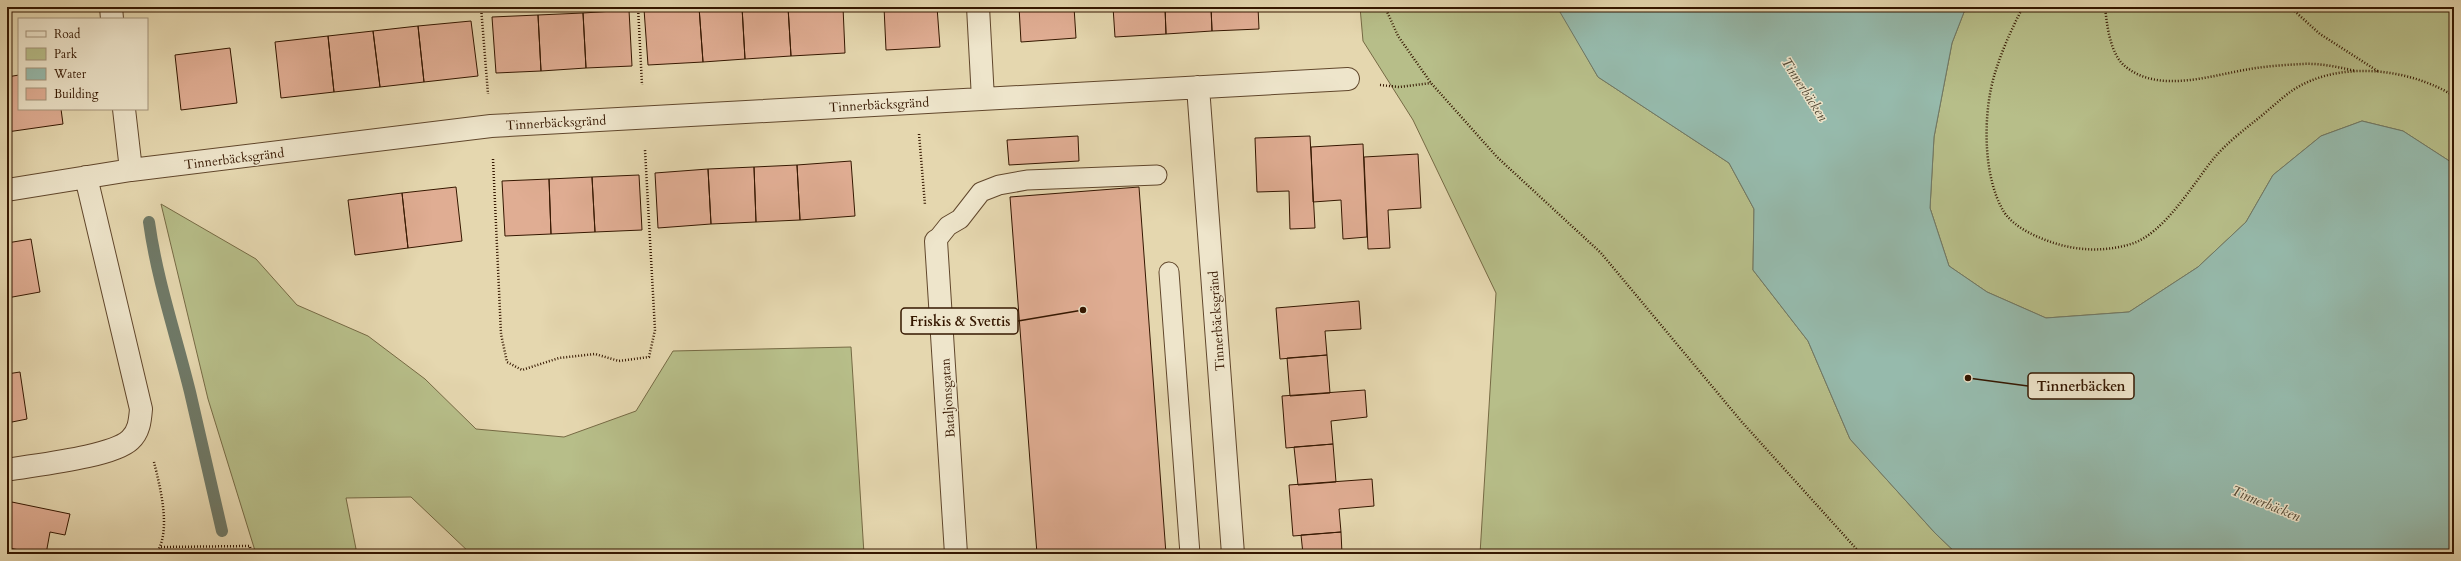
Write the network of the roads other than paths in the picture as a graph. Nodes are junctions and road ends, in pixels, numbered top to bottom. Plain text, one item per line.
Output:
1 (111, 7) edge
2 (978, 7) edge
3 (112, 18) edge
4 (1348, 79) road end
5 (1198, 87) junction
6 (983, 99) junction
7 (124, 110) edge
8 (131, 170) junction
9 (1157, 175) dead end
10 (86, 177) junction
11 (7, 190) edge
12 (936, 242) joint
13 (1170, 272) dead end
14 (7, 470) edge
15 (956, 554) edge
16 (1190, 554) edge
17 (1233, 554) edge

1 - 3 street
2 - 6 street
4 - 5 street, Tinnerbäcksgränd
5 - 6 street, Tinnerbäcksgränd
5 - 17 street, Tinnerbäcksgränd
6 - 8 street, Tinnerbäcksgränd
7 - 8 street
8 - 10 street, Tinnerbäcksgränd
9 - 12 lane
10 - 11 street, Tinnerbäcksgränd
10 - 14 street
12 - 15 street, Bataljonsgatan
13 - 16 lane

